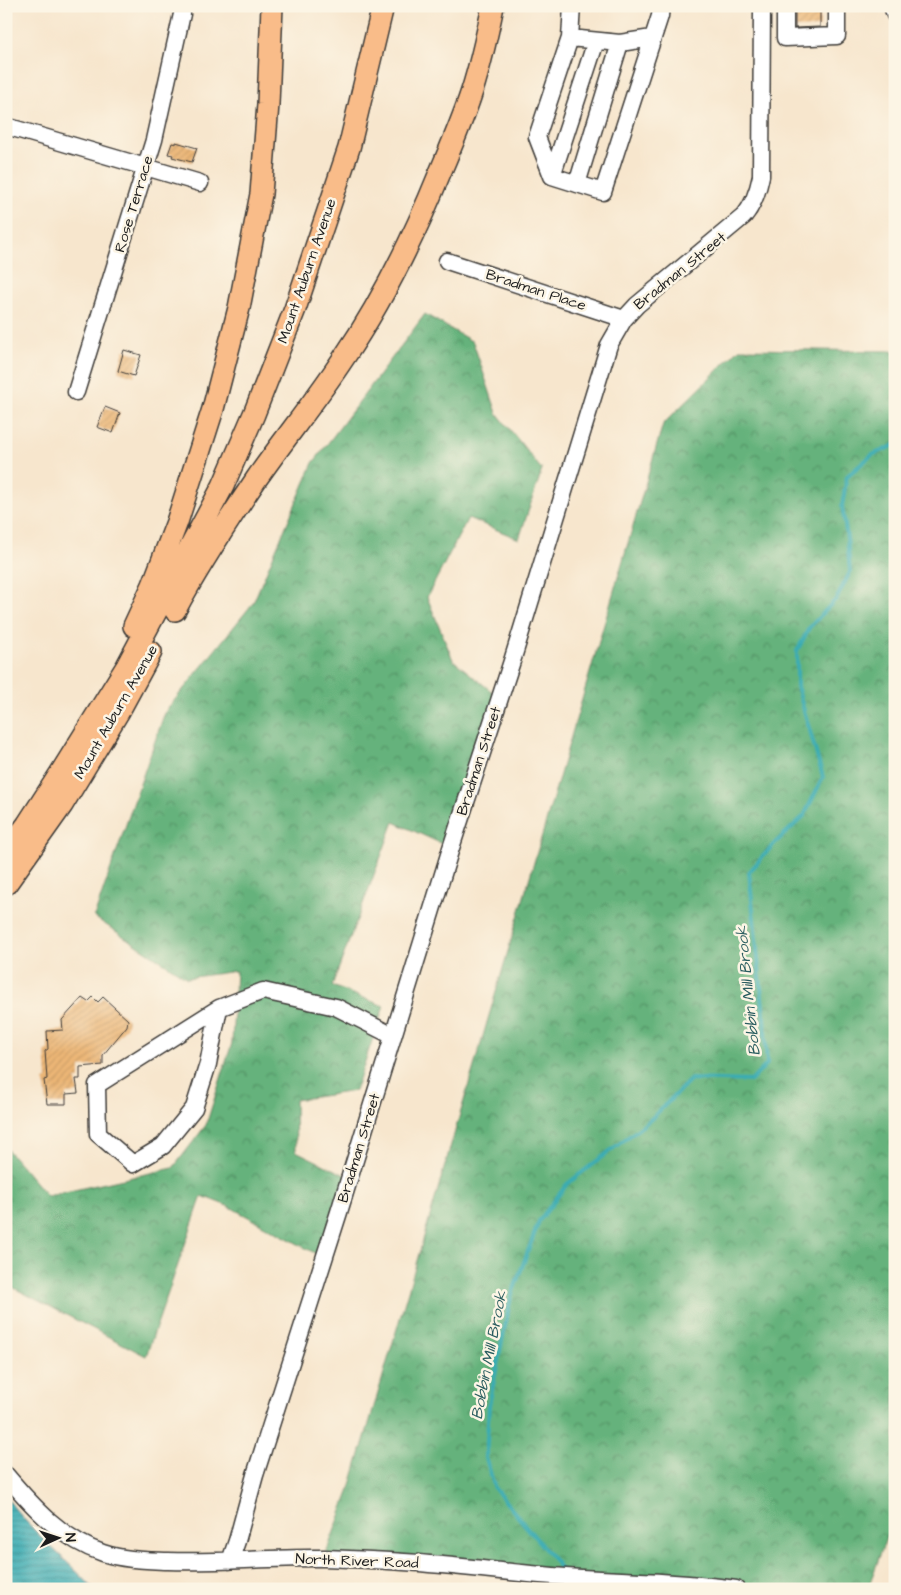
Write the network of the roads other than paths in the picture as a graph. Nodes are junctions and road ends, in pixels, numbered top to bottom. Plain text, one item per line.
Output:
1 (383, 6) edge
2 (493, 6) edge
3 (572, 6) edge
4 (661, 6) edge
5 (762, 6) edge
6 (785, 6) edge
7 (837, 6) edge
8 (892, 6) edge
9 (271, 8) edge
10 (182, 14) dead end
11 (895, 15) edge
12 (570, 38) junction
13 (652, 38) junction
14 (596, 41) junction
15 (620, 43) junction
16 (7, 130) edge
17 (145, 167) junction
18 (552, 176) junction
19 (200, 183) dead end
20 (578, 184) junction
21 (447, 261) dead end
22 (624, 319) junction
23 (76, 392) dead end
24 (202, 527) junction
25 (166, 625) junction
26 (60, 774) junction
27 (6, 853) edge
28 (6, 884) edge
29 (219, 1008) junction
30 (393, 1036) junction
31 (6, 1476) edge
32 (230, 1561) junction
33 (736, 1589) edge

1 - 24 main road, Mount Auburn Avenue
2 - 25 main road
3 - 12 street
4 - 13 street
5 - 22 street, Bradman Street
6 - 7 street
8 - 11 street
9 - 26 main road
10 - 17 street, Rose Terrace
12 - 14 street
12 - 18 street
13 - 15 street
13 - 20 street
14 - 15 street
14 - 18 street
15 - 20 street
16 - 17 street
17 - 19 street
17 - 23 street, Rose Terrace
18 - 20 street
21 - 22 street, Bradman Place
22 - 30 street, Bradman Street
24 - 25 main road, Mount Auburn Avenue
24 - 26 main road, Mount Auburn Avenue
25 - 28 main road, Mount Auburn Avenue
26 - 27 main road, Mount Auburn Avenue
29 - 29 street
29 - 30 street
30 - 32 street, Bradman Street
31 - 32 street, North River Road
32 - 33 street, North River Road

